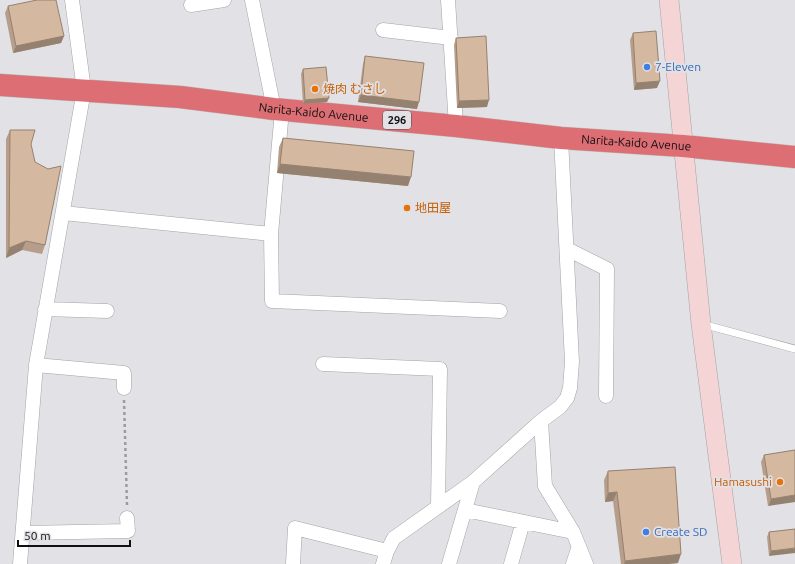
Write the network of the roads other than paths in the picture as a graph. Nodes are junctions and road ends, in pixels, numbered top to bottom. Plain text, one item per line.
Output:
1 (72, 0) edge
2 (224, 0) edge
3 (252, 0) edge
4 (448, 0) edge
5 (669, 0) edge
6 (191, 5) dead end
7 (383, 30) dead end
8 (450, 38) junction
9 (0, 85) edge
10 (84, 90) junction
11 (278, 110) junction
12 (456, 126) junction
13 (561, 138) junction
14 (683, 146) junction
15 (795, 157) edge
16 (63, 213) junction
17 (271, 234) junction
18 (567, 249) junction
19 (45, 309) junction
20 (107, 311) dead end
21 (500, 311) dead end
22 (701, 324) junction
23 (795, 349) edge
24 (323, 364) dead end
25 (36, 365) junction
26 (124, 388) road end
27 (606, 396) dead end
28 (541, 421) junction
29 (473, 482) junction
30 (438, 506) junction
31 (465, 510) junction
32 (127, 518) road end
33 (523, 522) junction
34 (573, 532) junction
35 (23, 533) junction
36 (579, 546) junction
37 (385, 558) edge
38 (20, 564) edge
39 (293, 564) edge
40 (449, 564) edge
41 (511, 564) edge
42 (573, 564) edge
43 (586, 564) edge
44 (732, 564) edge

1 - 10 street
2 - 6 street
3 - 11 street
4 - 8 street
5 - 14 street
7 - 8 street
8 - 12 street
9 - 10 highway, Narita-Kaido Avenue / 296
10 - 11 highway, Narita-Kaido Avenue / 296
10 - 16 street
11 - 12 highway, Narita-Kaido Avenue / 296
11 - 17 street
12 - 13 highway, Narita-Kaido Avenue / 296
13 - 14 highway, Narita-Kaido Avenue / 296
13 - 18 street
14 - 15 highway, Narita-Kaido Avenue / 296
14 - 22 street
16 - 17 street
16 - 19 street
17 - 21 street
18 - 27 street
18 - 28 street
19 - 20 street
19 - 25 street
22 - 23 lane
22 - 44 street
24 - 30 street
25 - 26 street
25 - 35 street
28 - 29 street
28 - 34 street
29 - 30 street
29 - 31 street
30 - 37 street
31 - 33 street
31 - 40 street
32 - 35 street
33 - 34 street
33 - 41 street
34 - 36 street
35 - 38 street
36 - 42 street
36 - 43 street
37 - 39 street

